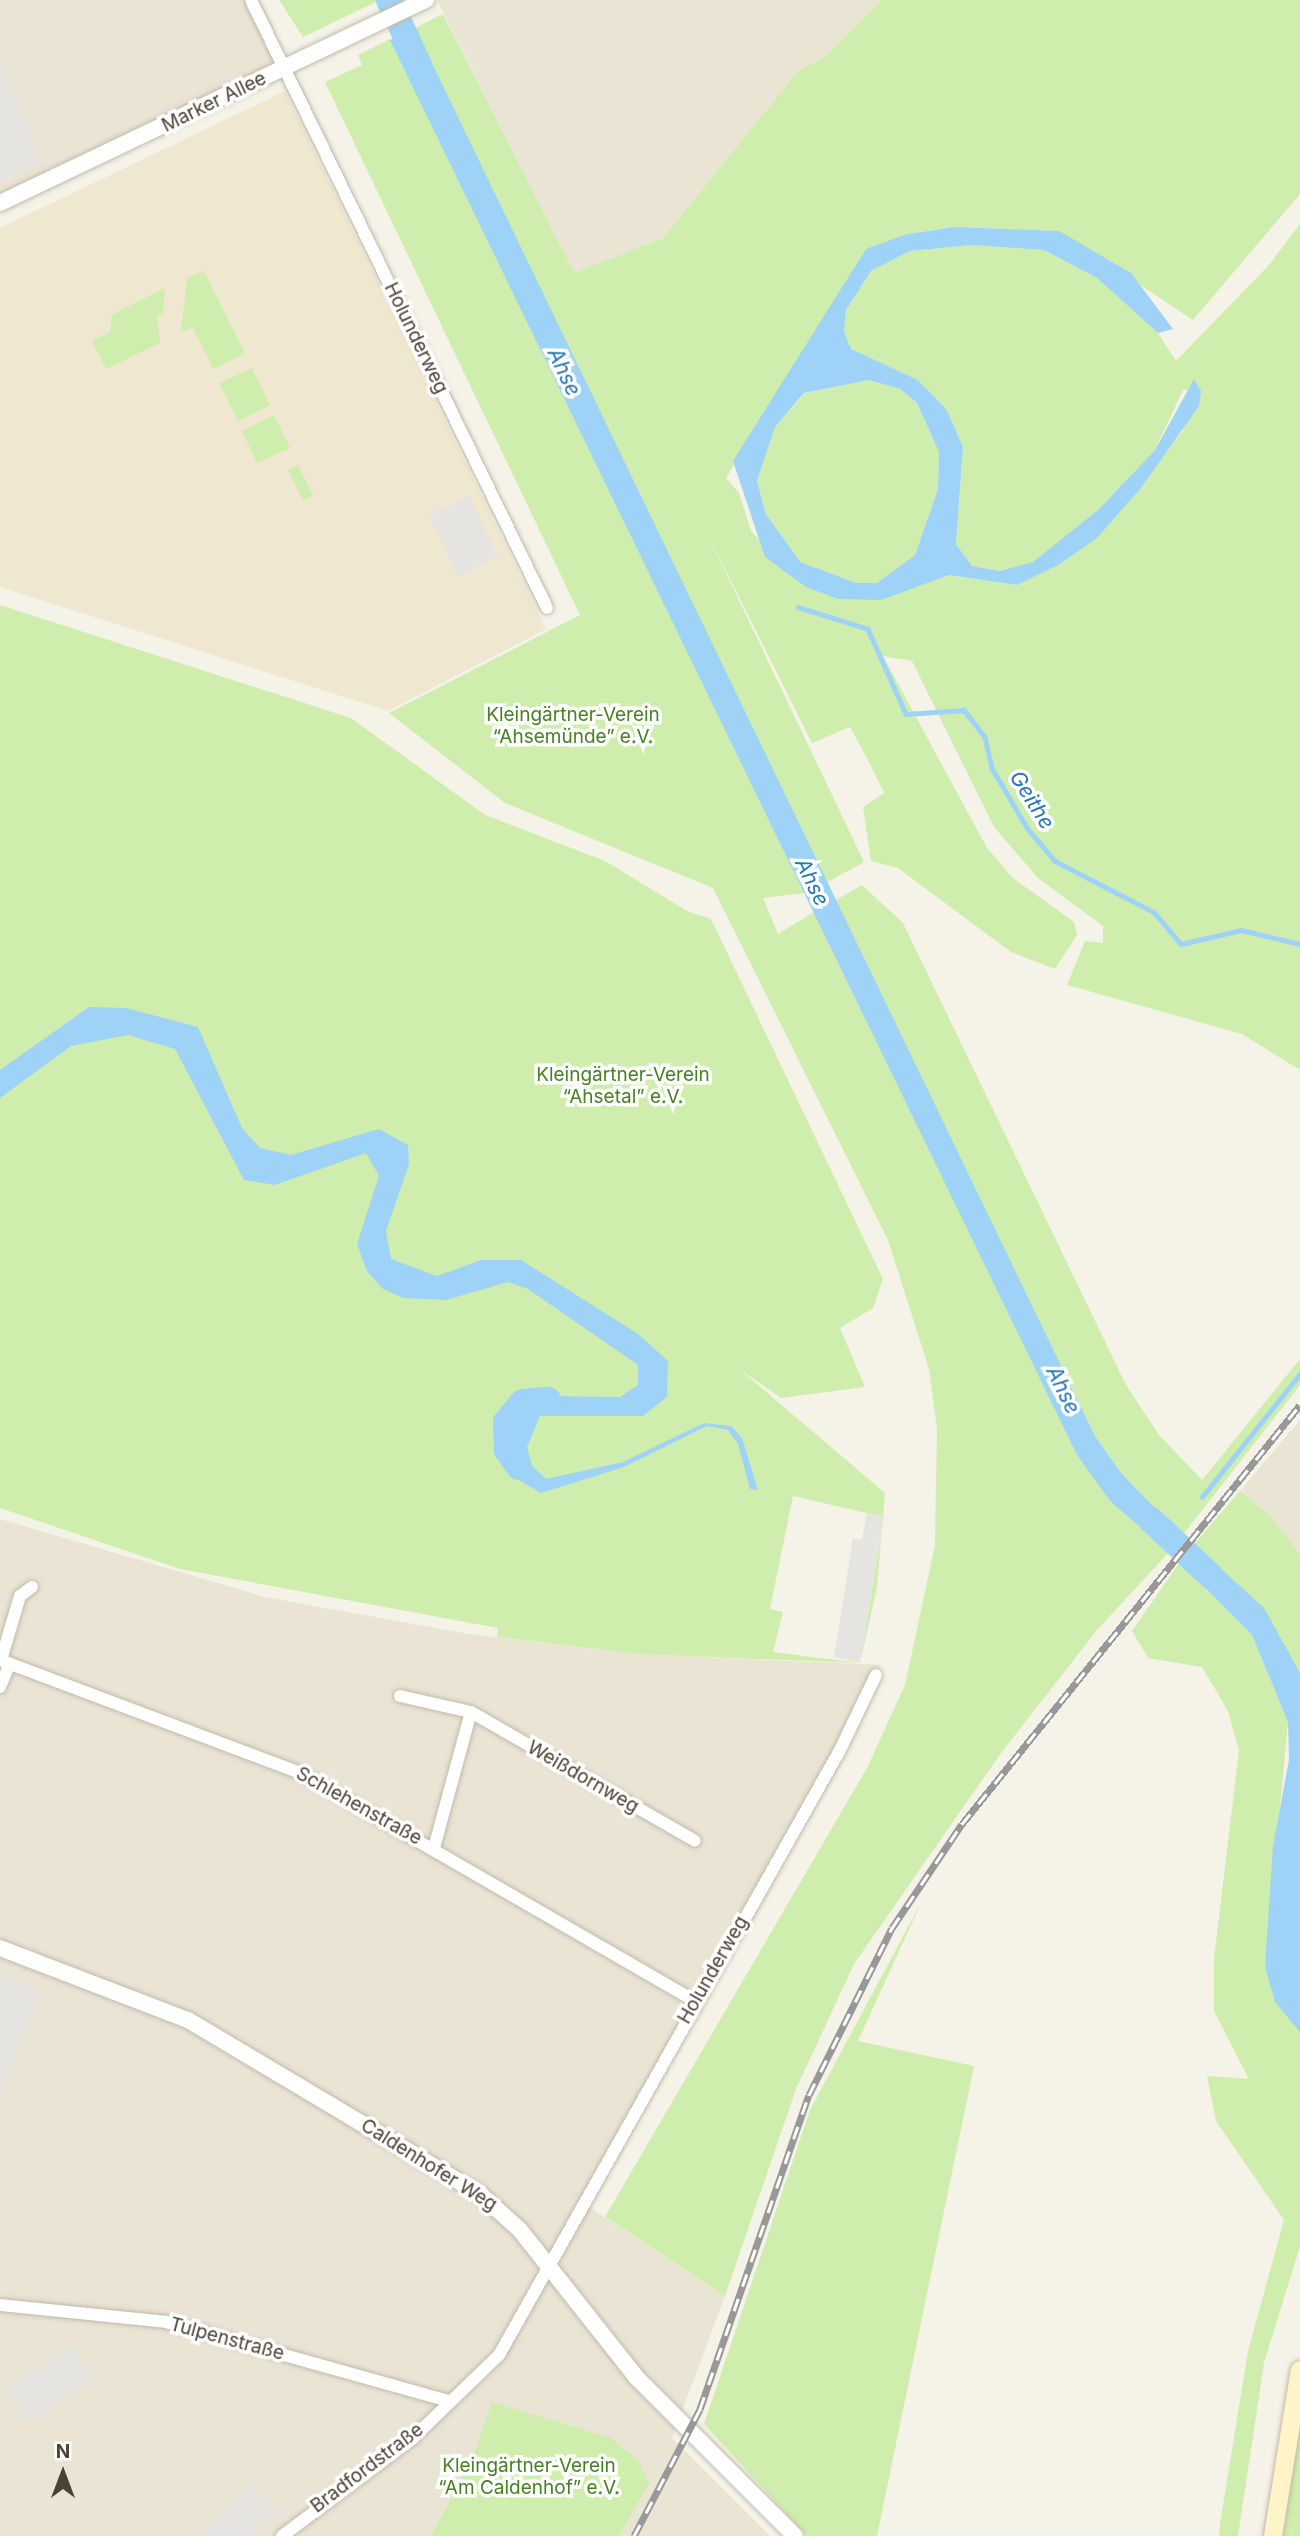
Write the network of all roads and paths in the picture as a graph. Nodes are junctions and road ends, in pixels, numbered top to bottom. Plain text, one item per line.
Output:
1 (251, 0) edge
2 (423, 2) edge
3 (284, 68) junction
4 (0, 203) edge
5 (547, 608) dead end
6 (32, 1587) dead end
7 (4, 1661) edge
8 (876, 1675) dead end
9 (0, 1687) edge
10 (400, 1696) dead end
11 (471, 1712) junction
12 (695, 1841) dead end
13 (434, 1848) junction
14 (0, 1948) edge
15 (695, 2001) junction
16 (547, 2264) junction
17 (0, 2305) edge
18 (1300, 2370) edge
19 (449, 2401) junction
20 (282, 2536) edge
21 (795, 2536) edge
22 (1273, 2536) edge

1 - 3 street, Holunderweg
2 - 3 street, Marker Allee
3 - 4 street, Marker Allee
3 - 5 street, Holunderweg
6 - 7 street
7 - 9 street
7 - 13 street, Schlehenstraße
8 - 15 street, Holunderweg
10 - 11 street, Weißdornweg
11 - 12 street, Weißdornweg
11 - 13 street
13 - 15 street, Schlehenstraße
14 - 16 street, Caldenhofer Weg
15 - 16 street, Holunderweg
16 - 19 street, Bradfordstraße
16 - 21 street, Caldenhofer Weg
17 - 19 street, Tulpenstraße
18 - 22 main road
19 - 20 street, Bradfordstraße

